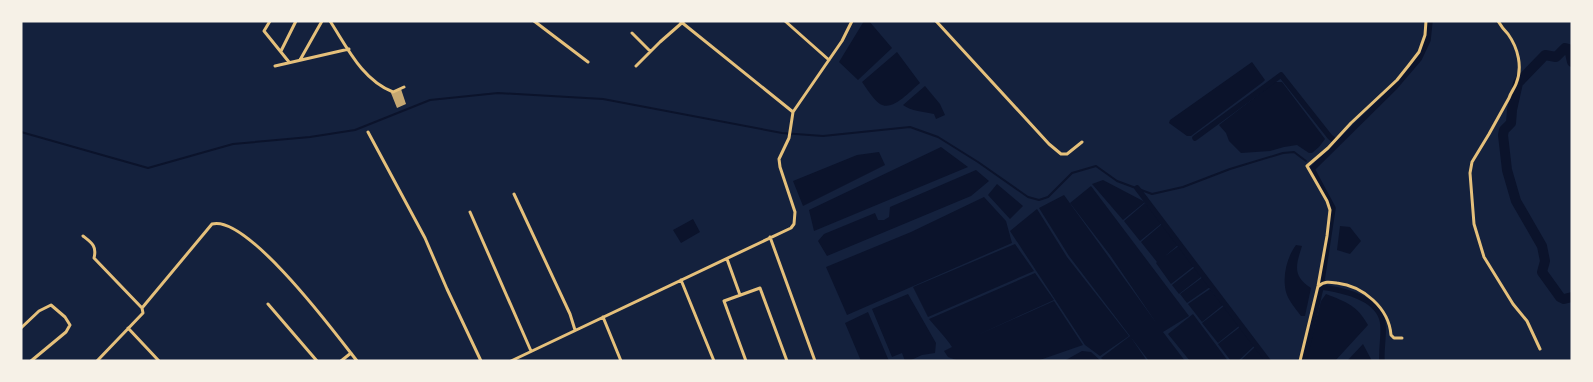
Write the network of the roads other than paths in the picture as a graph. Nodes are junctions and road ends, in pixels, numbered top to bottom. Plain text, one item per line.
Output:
1 (270, 21) edge
2 (296, 21) edge
3 (322, 21) edge
4 (330, 21) edge
5 (534, 21) edge
6 (785, 21) edge
7 (852, 21) edge
8 (936, 21) edge
9 (1426, 21) edge
10 (1498, 21) edge
11 (682, 22) edge
12 (632, 33) dead end
13 (349, 49) junction
14 (281, 51) junction
15 (650, 51) junction
16 (300, 60) junction
17 (829, 60) junction
18 (288, 62) junction
19 (588, 62) dead end
20 (275, 66) dead end
21 (636, 66) dead end
22 (404, 87) dead end
23 (793, 112) junction
24 (368, 132) dead end
25 (1082, 142) dead end
26 (514, 194) dead end
27 (470, 212) dead end
28 (83, 236) dead end
29 (770, 237) junction
30 (727, 259) junction
31 (681, 280) junction
32 (1320, 285) junction
33 (740, 295) junction
34 (268, 304) dead end
35 (142, 308) junction
36 (603, 317) junction
37 (21, 328) edge
38 (128, 328) junction
39 (575, 330) junction
40 (1402, 338) dead end
41 (1540, 349) dead end
42 (531, 351) junction
43 (351, 353) junction
44 (31, 361) edge
45 (97, 361) edge
46 (160, 361) edge
47 (317, 361) edge
48 (341, 361) edge
49 (357, 361) edge
50 (481, 361) edge
51 (511, 361) edge
52 (621, 361) edge
53 (714, 361) edge
54 (746, 361) edge
55 (787, 361) edge
56 (816, 361) edge
57 (1300, 361) edge

1 - 14 street
2 - 14 street
3 - 16 street
4 - 13 street
5 - 19 street
6 - 17 street
7 - 17 street
8 - 25 street
9 - 32 street
10 - 41 street
11 - 15 street
11 - 23 street
12 - 15 street
13 - 16 street
13 - 22 street
14 - 18 street
15 - 21 street
16 - 18 street
17 - 23 street
18 - 20 street
23 - 29 street
24 - 50 street
26 - 39 street
27 - 42 street
28 - 35 street
29 - 30 street
29 - 56 street
30 - 31 street
30 - 33 street
31 - 36 street
31 - 53 street
32 - 40 street
32 - 57 street
33 - 54 street
33 - 55 street
34 - 47 street
35 - 38 street
35 - 43 street
36 - 39 street
36 - 52 street
37 - 44 street
38 - 45 street
38 - 46 street
39 - 42 street
42 - 51 street
43 - 48 street
43 - 49 street

